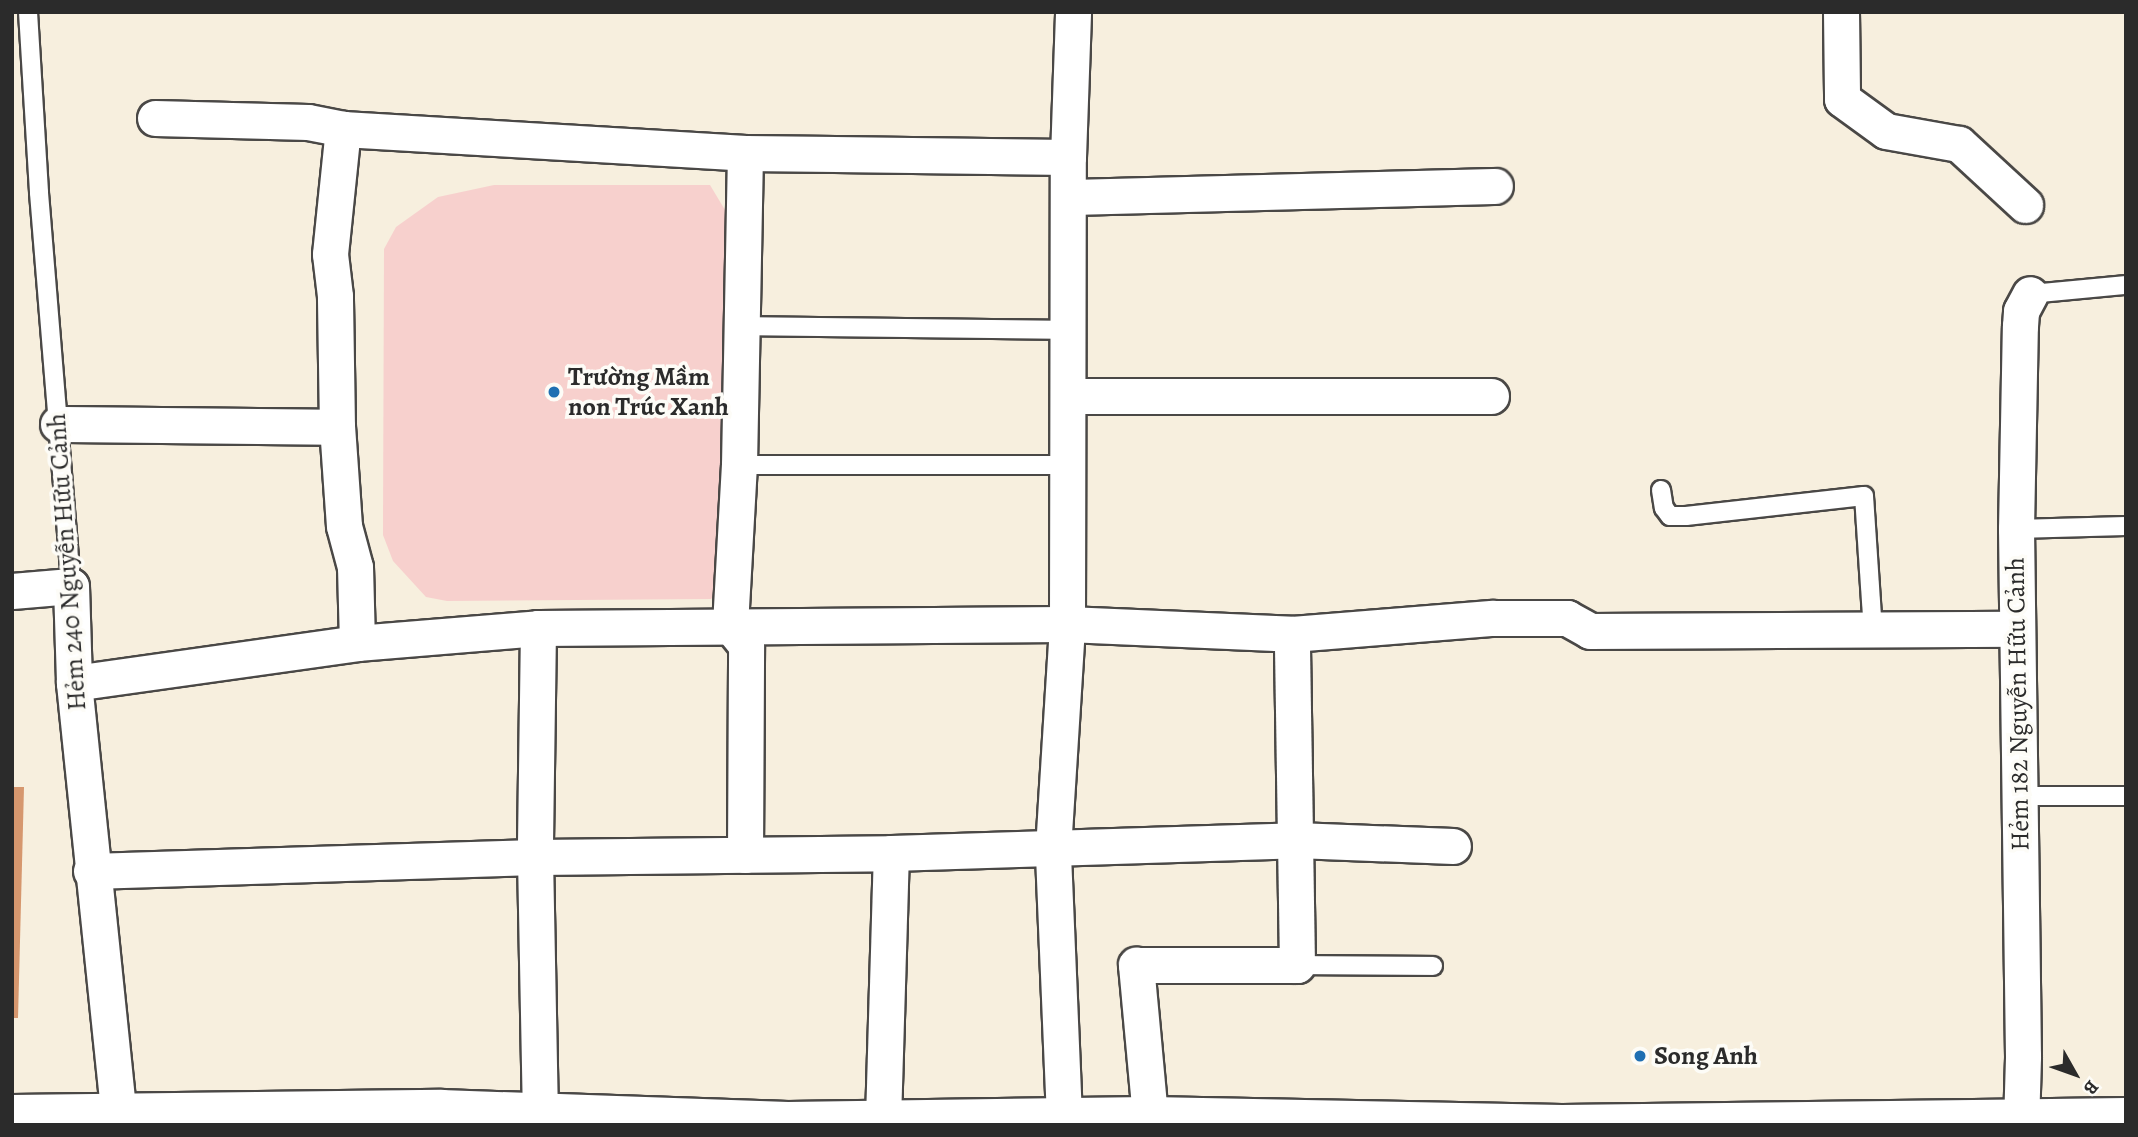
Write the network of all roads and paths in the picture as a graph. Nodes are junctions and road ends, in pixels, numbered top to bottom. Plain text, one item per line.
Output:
1 (28, 12) edge
2 (1073, 12) edge
3 (1841, 12) edge
4 (21, 40) edge
5 (155, 118) dead end
6 (343, 130) junction
7 (745, 153) junction
8 (1068, 157) junction
9 (1495, 186) dead end
10 (1070, 197) junction
11 (2025, 205) dead end
12 (2126, 285) edge
13 (2030, 294) joint
14 (742, 326) junction
15 (1069, 330) junction
16 (1068, 396) junction
17 (1492, 396) dead end
18 (58, 424) junction
19 (337, 427) junction
20 (739, 465) junction
21 (1066, 465) junction
22 (1661, 491) dead end
23 (2126, 526) edge
24 (2016, 529) junction
25 (71, 586) junction
26 (12, 591) edge
27 (1067, 624) junction
28 (730, 625) junction
29 (538, 628) junction
30 (2017, 629) junction
31 (1872, 630) junction
32 (1292, 634) junction
33 (357, 643) junction
34 (74, 683) junction
35 (2020, 796) junction
36 (2126, 796) edge
37 (1296, 840) junction
38 (1454, 846) dead end
39 (1053, 849) junction
40 (891, 853) junction
41 (745, 855) junction
42 (535, 857) junction
43 (91, 872) junction
44 (1297, 965) junction
45 (1433, 966) dead end
46 (118, 1111) junction
47 (540, 1112) junction
48 (12, 1114) edge
49 (1150, 1116) junction
50 (440, 1117) edge
51 (1064, 1117) junction
52 (2126, 1117) edge
53 (883, 1120) junction
54 (2021, 1121) edge
55 (1016, 1122) edge
56 (1284, 1122) edge
57 (788, 1123) edge
58 (1727, 1123) edge
59 (1509, 1124) edge

1 - 4 lane, Hẻm 240 Nguyễn Hữu Cảnh
2 - 8 street
3 - 11 street
4 - 18 lane, Hẻm 240 Nguyễn Hữu Cảnh
5 - 6 street
6 - 7 street
6 - 19 street
7 - 8 street
7 - 14 street
8 - 10 street
9 - 10 street
10 - 15 street
12 - 13 lane
13 - 24 street, Hẻm 182 Nguyễn Hữu Cảnh
14 - 15 lane
14 - 20 street
15 - 16 street
16 - 17 street
16 - 21 street
18 - 19 street
18 - 25 lane, Hẻm 240 Nguyễn Hữu Cảnh
19 - 33 street
20 - 21 lane
20 - 28 street
21 - 27 street
22 - 31 lane
23 - 24 lane
24 - 30 street, Hẻm 182 Nguyễn Hữu Cảnh
25 - 26 street
25 - 34 street, Hẻm 240 Nguyễn Hữu Cảnh
27 - 28 street
27 - 32 street
27 - 39 street
28 - 29 street
28 - 41 street
29 - 33 street
29 - 42 street
30 - 31 street
30 - 35 street, Hẻm 182 Nguyễn Hữu Cảnh
31 - 32 street
32 - 37 street
33 - 34 street
34 - 43 street, Hẻm 240 Nguyễn Hữu Cảnh
35 - 36 lane
35 - 54 street, Hẻm 182 Nguyễn Hữu Cảnh
37 - 38 street
37 - 39 street
37 - 44 street
39 - 40 street
39 - 51 street
40 - 41 street
40 - 53 street
41 - 42 street
42 - 43 street
42 - 47 street
43 - 46 street, Hẻm 240 Nguyễn Hữu Cảnh
44 - 45 lane
44 - 49 street
46 - 48 street
46 - 50 street
47 - 50 street
47 - 57 street
49 - 51 street
49 - 56 street
51 - 55 street
52 - 54 street
53 - 55 street
53 - 57 street
54 - 58 street
56 - 59 street
58 - 59 street

